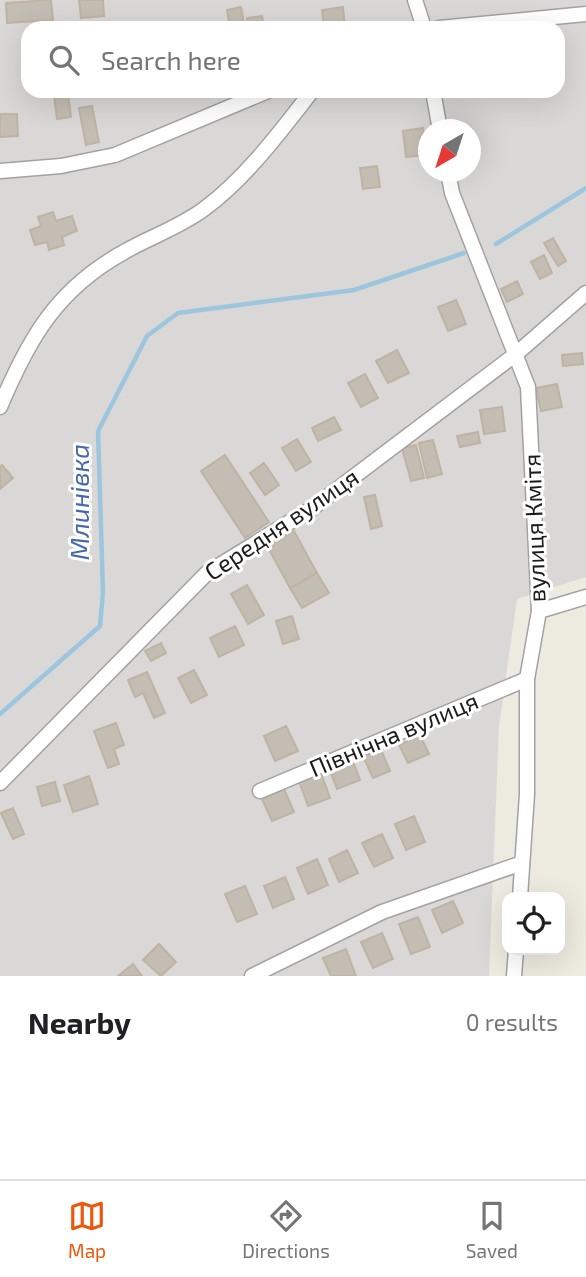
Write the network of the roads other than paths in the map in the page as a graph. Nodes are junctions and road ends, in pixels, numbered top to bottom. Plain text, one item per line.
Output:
1 (415, 0) edge
2 (586, 14) edge
3 (422, 21) edge
4 (512, 21) edge
5 (251, 98) edge
6 (306, 98) edge
7 (434, 98) edge
8 (438, 119) edge
9 (0, 172) edge
10 (450, 182) edge
11 (586, 293) edge
12 (516, 354) junction
13 (0, 407) edge
14 (586, 597) edge
15 (539, 611) junction
16 (527, 679) junction
17 (0, 783) edge
18 (260, 791) dead end
19 (522, 863) junction
20 (520, 892) edge
21 (516, 955) edge
22 (252, 976) edge
23 (514, 976) edge

1 - 3 street
2 - 4 street
5 - 9 street
6 - 13 street
7 - 8 street
10 - 12 street, вулиця Кмітя
11 - 12 street, Середня вулиця
12 - 15 street, вулиця Кмітя
12 - 17 street, Середня вулиця
14 - 15 street
15 - 16 street, вулиця Кмітя
16 - 18 street, Північна вулиця
16 - 19 street, вулиця Кмітя
19 - 20 street, вулиця Кмітя
19 - 22 street
21 - 23 street

